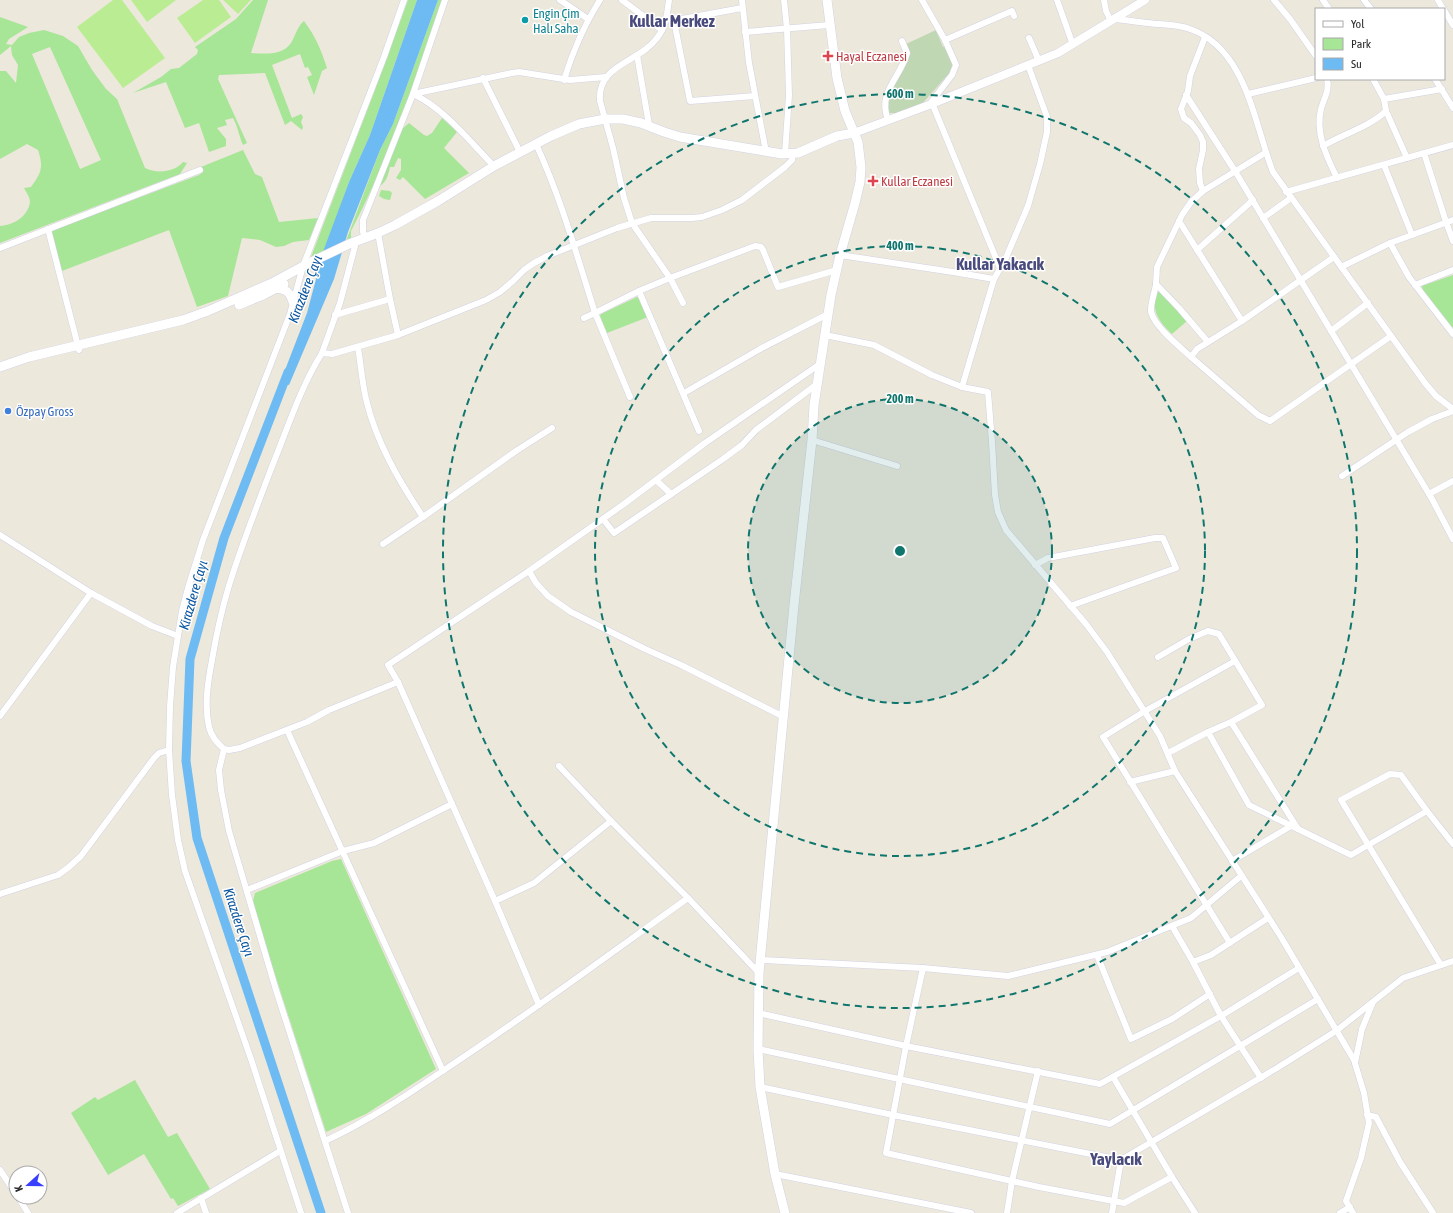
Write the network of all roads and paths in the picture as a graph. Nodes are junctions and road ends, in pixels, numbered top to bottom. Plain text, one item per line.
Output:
1 (404, 0) edge
2 (445, 0) edge
3 (560, 0) edge
4 (600, 0) edge
5 (622, 0) edge
6 (669, 0) edge
7 (742, 0) edge
8 (784, 0) edge
9 (827, 0) edge
10 (922, 0) edge
11 (1057, 0) edge
12 (1104, 0) edge
13 (1145, 0) edge
14 (1274, 0) edge
15 (1364, 0) edge
16 (742, 8) junction
17 (1371, 8) edge
18 (1445, 13) edge
19 (1014, 16) dead end
20 (588, 18) junction
21 (1113, 20) junction
22 (674, 21) junction
23 (665, 22) junction
24 (829, 25) junction
25 (1453, 25) edge
26 (787, 29) junction
27 (662, 30) junction
28 (745, 32) junction
29 (1205, 37) junction
30 (1029, 38) dead end
31 (945, 40) junction
32 (902, 41) dead end
33 (1073, 45) junction
34 (637, 55) junction
35 (1315, 55) edge
36 (1039, 60) junction
37 (1028, 65) junction
38 (483, 78) junction
39 (606, 78) junction
40 (1315, 78) edge
41 (564, 80) junction
42 (1327, 80) edge
43 (1374, 80) edge
44 (1436, 80) edge
45 (1442, 89) junction
46 (413, 94) junction
47 (1248, 94) junction
48 (1186, 95) junction
49 (755, 96) junction
50 (1384, 99) junction
51 (931, 104) junction
52 (1453, 108) edge
53 (1386, 111) junction
54 (605, 119) junction
55 (888, 120) junction
56 (649, 125) junction
57 (854, 133) junction
58 (536, 144) junction
59 (1453, 145) edge
60 (1323, 146) junction
61 (520, 152) junction
62 (766, 152) junction
63 (1265, 153) junction
64 (1424, 153) junction
65 (789, 154) junction
66 (1407, 158) junction
67 (1384, 164) junction
68 (494, 166) junction
69 (200, 170) dead end
70 (1235, 171) junction
71 (1337, 178) junction
72 (1203, 191) junction
73 (1286, 192) junction
74 (1291, 198) junction
75 (1253, 200) junction
76 (1263, 218) junction
77 (1453, 220) edge
78 (1179, 221) junction
79 (1446, 222) junction
80 (632, 223) junction
81 (48, 229) junction
82 (378, 233) junction
83 (1412, 235) junction
84 (365, 238) junction
85 (1453, 241) edge
86 (1390, 243) junction
87 (574, 245) junction
88 (351, 246) junction
89 (0, 248) edge
90 (1197, 250) junction
91 (840, 255) junction
92 (1334, 257) junction
93 (307, 267) junction
94 (1341, 267) junction
95 (1000, 268) junction
96 (837, 270) junction
97 (1453, 270) edge
98 (670, 278) junction
99 (994, 279) junction
100 (1301, 280) junction
101 (1156, 284) junction
102 (1415, 285) junction
103 (276, 288) junction
104 (639, 291) junction
105 (390, 299) junction
106 (293, 302) junction
107 (1368, 302) junction
108 (683, 303) dead end
109 (595, 313) junction
110 (828, 314) junction
111 (335, 315) junction
112 (584, 318) dead end
113 (1242, 322) junction
114 (1331, 331) junction
115 (1453, 334) edge
116 (398, 335) junction
117 (825, 335) junction
118 (1391, 336) junction
119 (1208, 342) junction
120 (79, 347) junction
121 (358, 348) junction
122 (322, 353) junction
123 (1191, 357) junction
124 (820, 364) junction
125 (1351, 364) junction
126 (0, 367) edge
127 (0, 372) edge
128 (817, 384) junction
129 (962, 387) junction
130 (684, 392) junction
131 (630, 397) dead end
132 (1453, 410) edge
133 (552, 428) dead end
134 (700, 430) dead end
135 (812, 440) junction
136 (1397, 440) junction
137 (897, 466) dead end
138 (1342, 476) dead end
139 (656, 480) junction
140 (1453, 481) edge
141 (671, 494) junction
142 (1429, 494) junction
143 (423, 517) junction
144 (603, 519) junction
145 (0, 535) edge
146 (1453, 538) edge
147 (383, 544) dead end
148 (1035, 565) junction
149 (529, 572) junction
150 (92, 593) junction
151 (1070, 606) junction
152 (178, 636) junction
153 (1158, 657) dead end
154 (1236, 661) junction
155 (398, 682) junction
156 (1144, 711) junction
157 (0, 716) edge
158 (784, 717) junction
159 (1231, 722) junction
160 (287, 730) junction
161 (1208, 732) junction
162 (224, 749) junction
163 (169, 750) junction
164 (1168, 753) junction
165 (559, 766) dead end
166 (1175, 771) junction
167 (1130, 782) junction
168 (452, 804) junction
169 (1427, 811) junction
170 (611, 821) junction
171 (1291, 826) junction
172 (1299, 830) junction
173 (1453, 844) edge
174 (1368, 846) junction
175 (343, 851) junction
176 (1232, 861) junction
177 (1242, 876) junction
178 (247, 890) junction
179 (0, 894) edge
180 (688, 898) junction
181 (495, 901) junction
182 (1206, 906) junction
183 (1268, 918) junction
184 (1172, 926) junction
185 (1230, 942) junction
186 (1097, 955) junction
187 (761, 960) junction
188 (1453, 961) edge
189 (1193, 962) junction
190 (1441, 966) junction
191 (923, 968) junction
192 (1299, 968) junction
193 (759, 973) junction
194 (1210, 994) junction
195 (1318, 999) junction
196 (1373, 1002) junction
197 (539, 1005) junction
198 (758, 1013) junction
199 (1222, 1016) junction
200 (1336, 1031) junction
201 (906, 1046) junction
202 (1240, 1046) junction
203 (758, 1049) junction
204 (1354, 1063) junction
205 (443, 1071) junction
206 (1038, 1071) junction
207 (1113, 1077) junction
208 (1261, 1078) junction
209 (900, 1080) junction
210 (760, 1087) junction
211 (1030, 1107) junction
212 (1133, 1111) junction
213 (893, 1115) junction
214 (1368, 1115) junction
215 (1022, 1140) junction
216 (325, 1141) junction
217 (1151, 1142) junction
218 (280, 1151) junction
219 (1122, 1160) junction
220 (0, 1170) edge
221 (776, 1174) junction
222 (1172, 1178) junction
223 (1012, 1181) junction
224 (8, 1182) edge
225 (201, 1198) junction
226 (1114, 1202) junction
227 (1351, 1210) edge
228 (176, 1213) edge
229 (206, 1213) edge
230 (301, 1213) edge
231 (348, 1213) edge
232 (785, 1213) edge
233 (971, 1213) edge
234 (1007, 1213) edge
235 (1112, 1213) edge
236 (1194, 1213) edge
237 (1340, 1213) edge
238 (1433, 1213) edge

1 - 93 street
2 - 46 street
3 - 20 street
4 - 20 street
5 - 27 street
6 - 23 street
7 - 16 street
8 - 26 street
9 - 24 main road
10 - 31 street
11 - 33 street
12 - 21 street
13 - 21 street
14 - 35 street
15 - 17 street
16 - 22 street
16 - 28 street
18 - 25 street
19 - 31 street
20 - 41 street
21 - 29 street
21 - 33 street
22 - 23 street
22 - 49 street
23 - 27 street
24 - 26 street
24 - 57 main road
26 - 28 street
26 - 65 street
27 - 34 street
28 - 49 street
29 - 47 street
29 - 48 street
30 - 36 street
31 - 51 street
32 - 55 street
33 - 36 street
34 - 39 street
34 - 56 street
36 - 37 street
37 - 51 street
37 - 95 street
38 - 41 street
38 - 46 street
38 - 61 street
39 - 41 street
39 - 54 street
40 - 47 street
42 - 60 street
43 - 50 street
44 - 45 street
45 - 50 street
45 - 52 street
46 - 68 street
46 - 84 street
47 - 63 street
48 - 70 street
48 - 72 street
49 - 62 street
50 - 53 street
51 - 55 street
51 - 95 street
53 - 60 street
53 - 66 street
54 - 56 main road
54 - 58 main road
54 - 80 street
55 - 57 street
56 - 62 main road
57 - 65 main road
57 - 91 main road
58 - 61 main road
58 - 87 street
59 - 64 street
60 - 71 street
61 - 68 main road
62 - 65 main road
63 - 70 street
63 - 73 street
64 - 66 street
64 - 79 street
65 - 80 street
66 - 67 street
67 - 71 street
67 - 83 street
68 - 82 main road
69 - 81 street
70 - 72 street
70 - 75 street
71 - 73 street
72 - 78 street
73 - 74 street
74 - 76 street
74 - 92 street
75 - 76 street
75 - 90 street
76 - 100 street
77 - 79 street
78 - 90 street
78 - 101 street
79 - 83 street
79 - 85 street
80 - 87 street
80 - 98 street
81 - 89 street
81 - 120 street
82 - 84 main road
82 - 105 street
83 - 86 street
84 - 88 main road
86 - 94 street
86 - 102 street
87 - 109 street
87 - 116 street
88 - 93 main road
88 - 111 street
90 - 113 street
91 - 96 main road
91 - 99 street
92 - 94 street
92 - 100 street
93 - 103 main road
93 - 106 street
93 - 120 main road
94 - 107 street
95 - 99 street
96 - 98 street
96 - 110 main road
97 - 102 street
98 - 104 street
98 - 108 street
99 - 129 street
100 - 113 street
100 - 114 street
101 - 119 street
101 - 123 street
102 - 115 street
103 - 106 main road
103 - 120 main road
104 - 109 street
104 - 130 street
105 - 111 street
105 - 116 street
106 - 152 street
107 - 114 street
107 - 118 street
109 - 112 street
109 - 131 street
110 - 117 main road
110 - 130 street
111 - 122 street
113 - 119 street
114 - 125 street
116 - 121 street
117 - 124 main road
117 - 129 street
118 - 125 street
118 - 132 street
119 - 123 street
120 - 126 main road
120 - 127 main road
121 - 122 street
121 - 143 street
122 - 162 street
123 - 125 street
124 - 128 main road
124 - 139 street
125 - 136 street
128 - 135 main road
128 - 141 street
129 - 148 street
130 - 134 street
132 - 136 street
133 - 143 street
135 - 137 street
135 - 158 main road
136 - 138 street
136 - 142 street
139 - 141 street
139 - 144 street
140 - 142 street
141 - 144 street
142 - 146 street
143 - 147 street
144 - 149 street
145 - 150 street
148 - 151 street
148 - 151 street
149 - 155 street
149 - 158 street
150 - 152 street
150 - 157 street
151 - 156 street
152 - 163 street
153 - 154 street
154 - 156 street
154 - 159 street
155 - 160 street
155 - 168 street
156 - 164 street
156 - 167 street
158 - 187 main road
159 - 161 street
159 - 172 street
160 - 162 street
160 - 175 street
161 - 164 street
161 - 171 street
162 - 178 street
163 - 179 street
163 - 218 street
164 - 166 street
165 - 170 street
166 - 167 street
166 - 176 street
167 - 182 street
168 - 175 street
168 - 181 street
169 - 173 street
169 - 174 street
169 - 174 street
170 - 180 street
170 - 181 street
171 - 172 street
171 - 176 street
172 - 174 street
174 - 190 street
175 - 178 street
175 - 205 street
176 - 177 street
177 - 182 street
177 - 183 street
178 - 216 street
180 - 193 street
180 - 197 street
181 - 197 street
182 - 184 street
182 - 185 street
183 - 185 street
183 - 192 street
184 - 186 street
184 - 189 street
185 - 189 street
186 - 191 street
186 - 194 street
187 - 191 street
187 - 193 main road
188 - 190 street
189 - 194 street
190 - 196 street
191 - 201 street
192 - 195 street
192 - 199 street
193 - 198 main road
194 - 199 street
195 - 200 street
195 - 202 street
196 - 200 street
196 - 204 street
197 - 205 street
198 - 201 street
198 - 203 main road
199 - 202 street
199 - 207 street
200 - 204 street
200 - 208 street
201 - 206 street
201 - 209 street
202 - 208 street
202 - 212 street
203 - 209 street
203 - 210 main road
204 - 214 street
205 - 216 street
206 - 207 street
206 - 211 street
207 - 212 street
208 - 217 street
209 - 211 street
209 - 213 street
210 - 213 street
210 - 221 main road
211 - 212 street
211 - 215 street
212 - 217 street
213 - 215 street
213 - 223 street
214 - 227 street
214 - 238 street
215 - 219 street
215 - 223 street
216 - 231 street
217 - 219 street
217 - 222 street
218 - 225 street
218 - 230 street
219 - 226 street
220 - 224 street
221 - 232 main road
221 - 233 street
222 - 226 street
222 - 236 street
223 - 226 street
223 - 234 street
225 - 228 street
225 - 229 street
226 - 235 street
227 - 237 street

